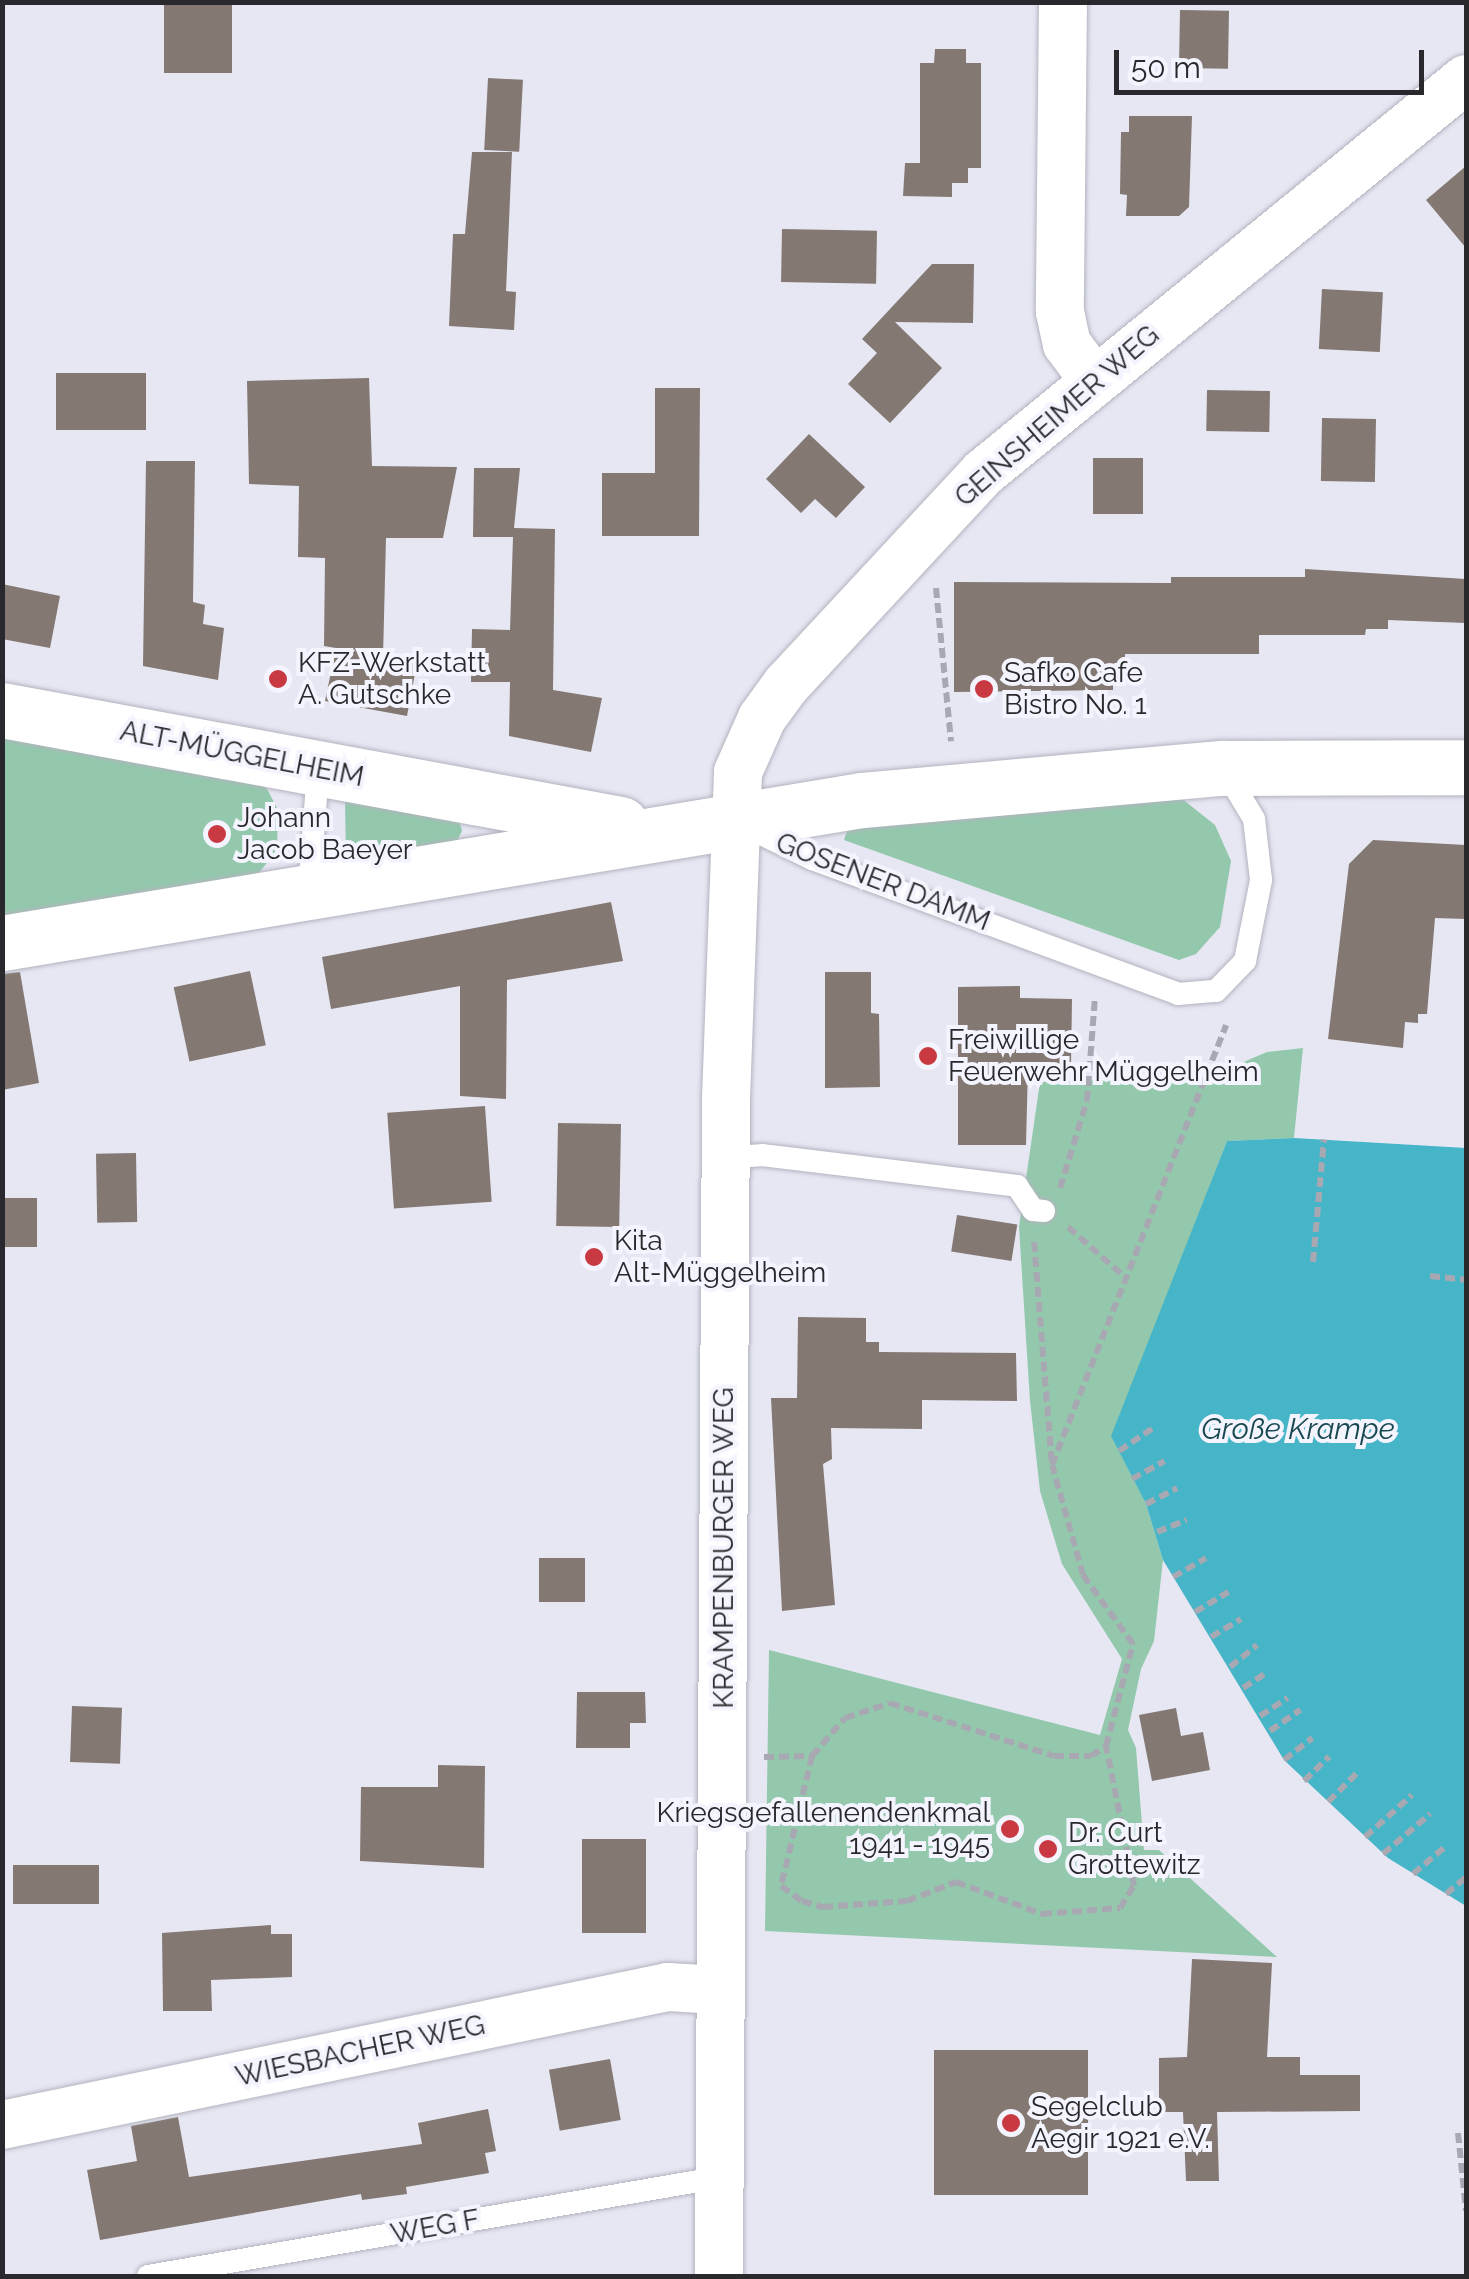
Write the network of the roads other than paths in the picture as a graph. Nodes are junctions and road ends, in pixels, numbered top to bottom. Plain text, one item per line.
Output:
1 (1063, 2) edge
2 (1466, 79) edge
3 (1093, 380) junction
4 (2, 710) edge
5 (1224, 768) junction
6 (1466, 768) edge
7 (318, 770) junction
8 (732, 820) junction
9 (658, 830) junction
10 (309, 890) junction
11 (2, 944) edge
12 (728, 1157) junction
13 (1045, 1211) road end
14 (719, 1990) junction
15 (2, 2125) edge
16 (722, 2177) junction
17 (148, 2276) edge
18 (719, 2276) edge

1 - 3 street
2 - 3 street, GEINSHEIMER WEG
3 - 8 street, GEINSHEIMER WEG
4 - 7 main road, ALT-MÜGGELHEIM
5 - 6 main road, GOSENER DAMM
5 - 8 main road, GOSENER DAMM
5 - 8 lane, GOSENER DAMM
7 - 9 main road, ALT-MÜGGELHEIM
7 - 10 lane
8 - 9 main road, ALT-MÜGGELHEIM
8 - 12 street, KRAMPENBURGER WEG
9 - 10 main road, ALT-MÜGGELHEIM
10 - 11 main road, ALT-MÜGGELHEIM
12 - 13 lane
12 - 14 street, KRAMPENBURGER WEG
14 - 15 street, WIESBACHER WEG
14 - 16 street, KRAMPENBURGER WEG
16 - 17 lane, WEG F
16 - 18 street, KRAMPENBURGER WEG

